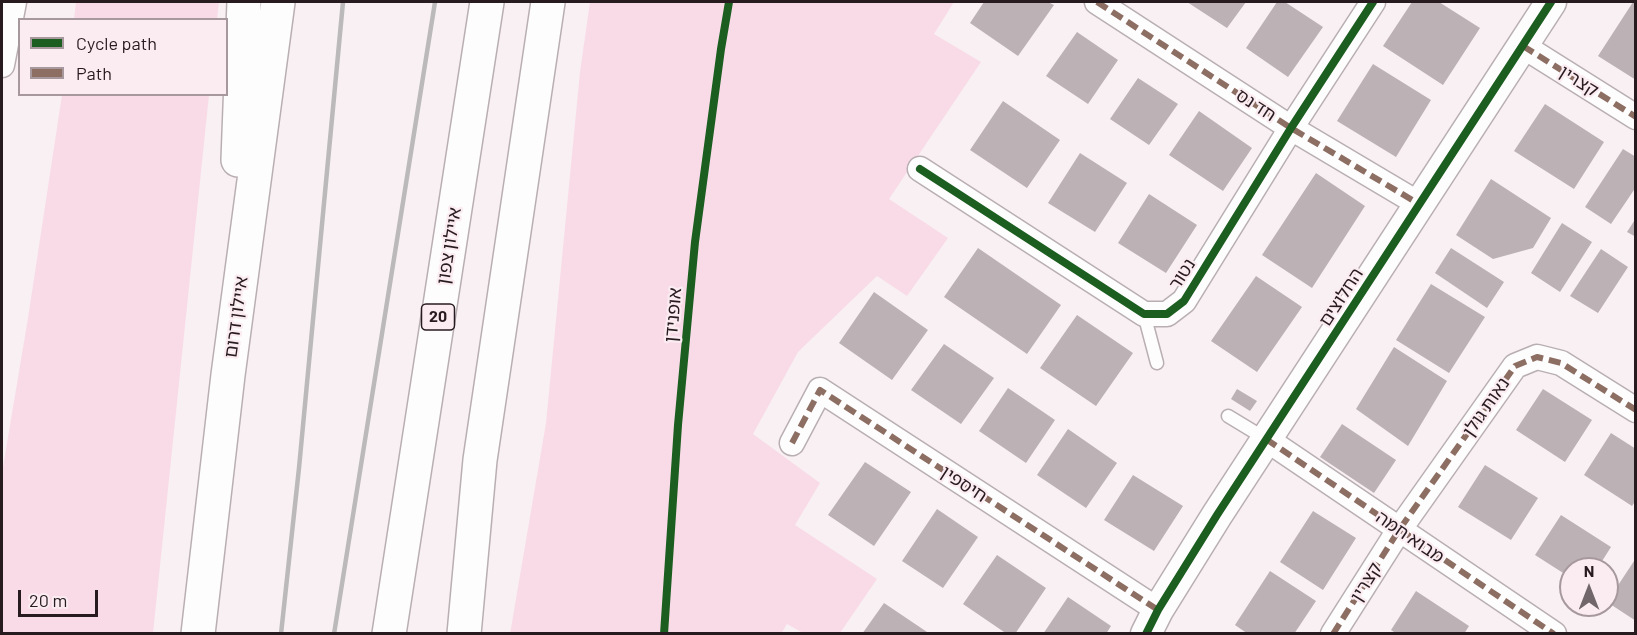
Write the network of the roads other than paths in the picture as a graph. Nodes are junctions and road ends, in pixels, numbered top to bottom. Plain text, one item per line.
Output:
1 (14, 2) edge
2 (244, 2) edge
3 (278, 2) edge
4 (487, 2) edge
5 (548, 2) edge
6 (1097, 2) edge
7 (1372, 2) edge
8 (1551, 2) edge
9 (1522, 46) junction
10 (2, 65) edge
11 (1635, 117) edge
12 (1291, 128) junction
13 (920, 169) dead end
14 (1419, 204) junction
15 (1144, 314) junction
16 (1157, 363) dead end
17 (228, 375) junction
18 (1635, 410) edge
19 (1228, 416) dead end
20 (1266, 439) junction
21 (792, 443) dead end
22 (480, 460) junction
23 (1399, 530) junction
24 (1153, 626) edge
25 (198, 633) edge
26 (389, 633) edge
27 (441, 633) edge
28 (464, 633) edge
29 (1333, 633) edge
30 (1554, 633) edge

1 - 10 street
2 - 17 highway
3 - 17 highway, איילון דרום
4 - 26 highway, איילון צפון / 20
5 - 22 highway
6 - 12 street, חד נס
7 - 12 street, נטור
8 - 9 street, החלוצים
9 - 11 street, קצרין
9 - 14 street, החלוצים
12 - 14 street, חד נס
12 - 15 street, נטור
13 - 15 street
14 - 20 street, החלוצים
15 - 16 lane
17 - 25 highway, איילון דרום
18 - 23 street, נאות גולן
19 - 20 lane
20 - 23 street, מבוא חמה
20 - 24 street, החלוצים
21 - 24 street, חיספין
22 - 27 highway
22 - 28 highway
23 - 29 street, קצרין
23 - 30 street, מבוא חמה

